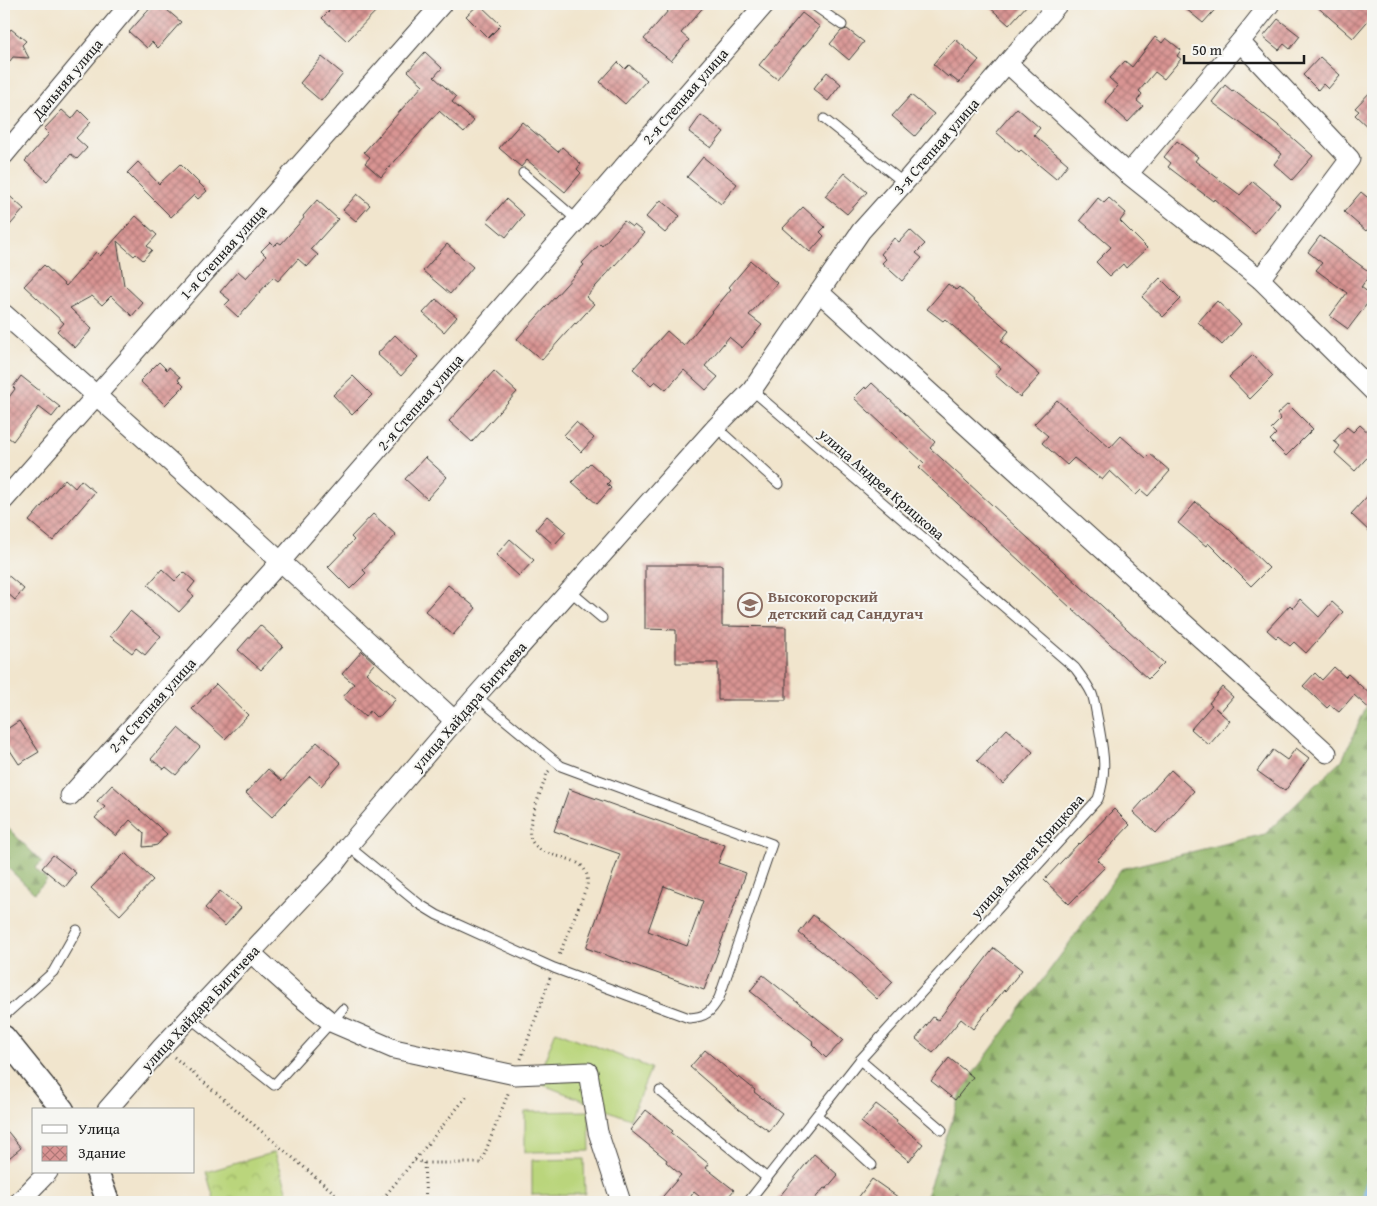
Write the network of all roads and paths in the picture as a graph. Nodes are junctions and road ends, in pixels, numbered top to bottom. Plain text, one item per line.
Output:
1 (130, 4) edge
2 (442, 4) edge
3 (765, 4) edge
4 (812, 4) edge
5 (1058, 4) edge
6 (1270, 4) edge
7 (842, 25) dead end
8 (1240, 42) junction
9 (1007, 63) junction
10 (824, 119) dead end
11 (4, 155) edge
12 (523, 173) dead end
13 (1128, 174) junction
14 (904, 183) junction
15 (577, 220) junction
16 (1260, 279) junction
17 (819, 292) junction
18 (4, 314) edge
19 (752, 390) junction
20 (1373, 391) edge
21 (96, 394) junction
22 (716, 427) junction
23 (779, 484) dead end
24 (4, 500) edge
25 (281, 561) junction
26 (570, 591) junction
27 (602, 618) dead end
28 (476, 696) junction
29 (455, 720) junction
30 (1327, 753) dead end
31 (561, 766) junction
32 (70, 796) dead end
33 (348, 846) junction
34 (77, 930) dead end
35 (251, 953) junction
36 (554, 968) junction
37 (4, 1016) edge
38 (337, 1016) junction
39 (190, 1018) junction
40 (4, 1038) edge
41 (162, 1047) junction
42 (860, 1060) junction
43 (515, 1075) junction
44 (660, 1091) dead end
45 (468, 1096) dead end
46 (61, 1108) edge
47 (109, 1108) edge
48 (817, 1115) junction
49 (942, 1130) dead end
50 (415, 1160) junction
51 (424, 1162) junction
52 (872, 1165) dead end
53 (46, 1174) edge
54 (99, 1174) edge
55 (767, 1178) junction
56 (19, 1202) edge
57 (108, 1202) edge
58 (344, 1202) edge
59 (380, 1202) edge
60 (426, 1202) edge
61 (621, 1202) edge
62 (748, 1202) edge

1 - 11 street, Дальняя улица
2 - 21 street, 1-я Степная улица
3 - 15 street, 2-я Степная улица
4 - 7 lane
5 - 9 street, 3-я Степная улица
6 - 8 street
8 - 13 street
8 - 16 street
9 - 13 street
9 - 14 street, 3-я Степная улица
10 - 14 lane
12 - 15 lane
13 - 16 street
14 - 17 street, 3-я Степная улица
15 - 25 street, 2-я Степная улица
16 - 20 street
17 - 19 street, улица Хайдара Бигичева
17 - 30 street
18 - 21 street
19 - 22 street, улица Хайдара Бигичева
19 - 42 lane, улица Андрея Крицкова
21 - 24 street, 1-я Степная улица
21 - 25 street
22 - 23 lane
22 - 26 street, улица Хайдара Бигичева
25 - 29 street
25 - 32 street, 2-я Степная улица
26 - 27 lane
26 - 28 street, улица Хайдара Бигичева
28 - 29 street, улица Хайдара Бигичева
28 - 31 lane
29 - 33 street, улица Хайдара Бигичева
31 - 36 path
31 - 36 lane
33 - 35 street, улица Хайдара Бигичева
33 - 36 lane
34 - 37 lane
35 - 38 street
35 - 39 street, улица Хайдара Бигичева
36 - 43 path
38 - 39 lane
38 - 43 street
39 - 41 street, улица Хайдара Бигичева
40 - 46 street
41 - 47 street, улица Хайдара Бигичева
41 - 58 path
42 - 48 lane, улица Андрея Крицкова
42 - 49 lane
43 - 51 path
43 - 61 street
44 - 55 lane
45 - 50 path
48 - 52 lane
48 - 55 lane, улица Андрея Крицкова
50 - 51 path
50 - 59 path
51 - 60 path
53 - 56 street
54 - 57 street
55 - 62 lane, улица Андрея Крицкова

